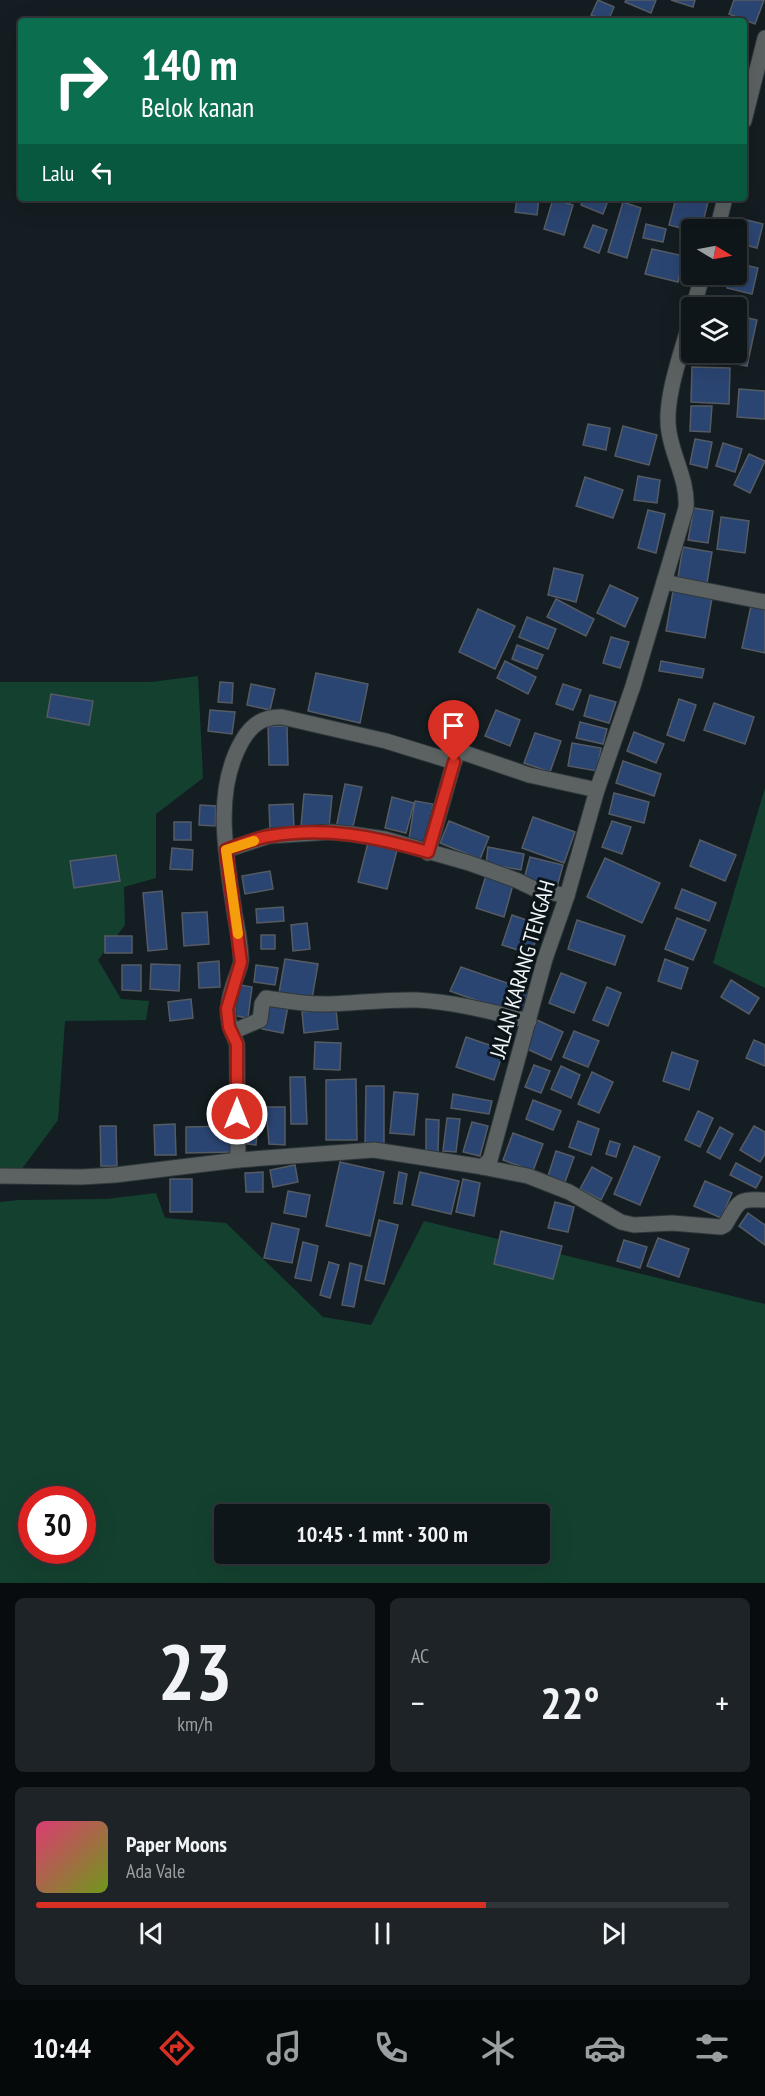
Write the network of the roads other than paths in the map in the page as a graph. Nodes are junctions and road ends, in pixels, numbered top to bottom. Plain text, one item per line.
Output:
1 (765, 38) edge
2 (747, 110) edge
3 (724, 201) edge
4 (720, 219) edge
5 (681, 358) edge
6 (664, 582) junction
7 (765, 602) edge
8 (459, 750) junction
9 (597, 790) junction
10 (226, 850) junction
11 (428, 852) junction
12 (567, 896) junction
13 (529, 1021) junction
14 (232, 1032) junction
15 (238, 1160) junction
16 (482, 1167) junction
17 (0, 1176) edge
18 (763, 1200) dead end

1 - 2 street
3 - 4 street
5 - 6 street, JALAN KARANG TENGAH
6 - 7 street
6 - 9 street, JALAN KARANG TENGAH
8 - 9 street
8 - 10 street
8 - 11 street
9 - 12 street, JALAN KARANG TENGAH
10 - 11 street
10 - 14 street
11 - 12 street
12 - 13 street, JALAN KARANG TENGAH
13 - 14 street
13 - 16 street, JALAN KARANG TENGAH
14 - 15 street
15 - 16 street
15 - 17 street
16 - 18 street

